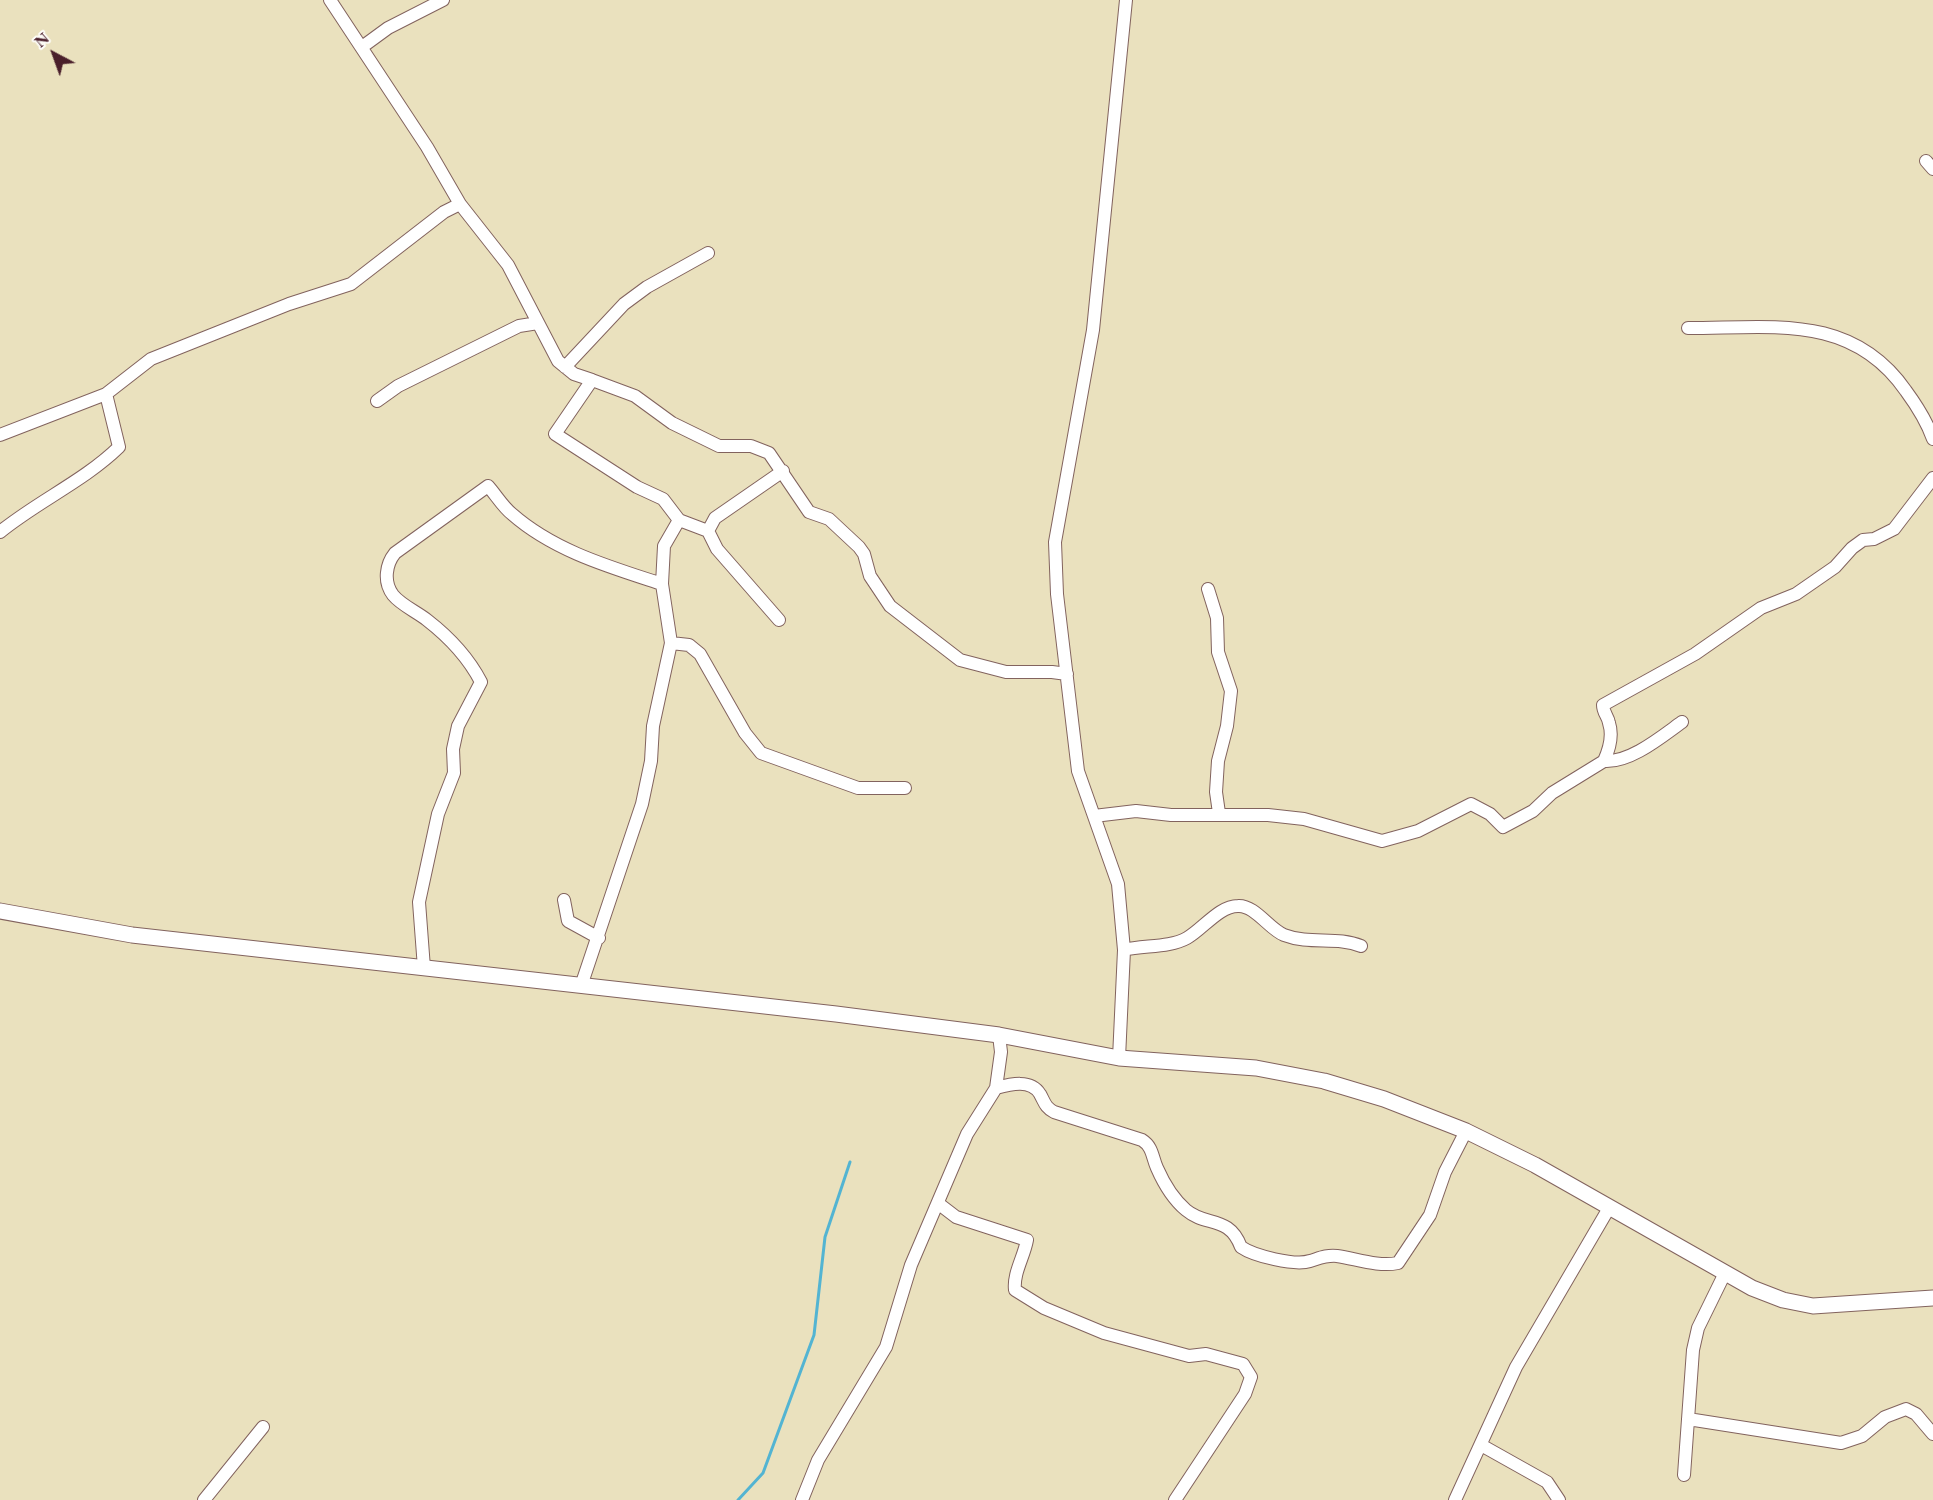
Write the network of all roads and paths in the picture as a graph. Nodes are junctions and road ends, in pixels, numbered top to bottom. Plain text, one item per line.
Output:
1 (330, 0) edge
2 (443, 0) edge
3 (1126, 0) edge
4 (363, 46) junction
5 (460, 204) junction
6 (708, 253) dead end
7 (538, 323) junction
8 (1689, 328) dead end
9 (565, 367) junction
10 (592, 380) junction
11 (106, 394) junction
12 (377, 401) dead end
13 (0, 435) edge
14 (1933, 439) edge
15 (783, 471) junction
16 (1933, 477) edge
17 (679, 520) junction
18 (0, 531) edge
19 (708, 531) junction
20 (662, 584) junction
21 (1208, 589) dead end
22 (779, 620) dead end
23 (671, 643) junction
24 (1067, 674) junction
25 (1682, 722) dead end
26 (1604, 761) junction
27 (905, 788) dead end
28 (1219, 813) junction
29 (1094, 816) junction
30 (564, 900) dead end
31 (0, 911) edge
32 (599, 938) junction
33 (1361, 946) dead end
34 (1124, 950) junction
35 (424, 968) junction
36 (581, 986) junction
37 (999, 1035) junction
38 (1119, 1058) junction
39 (996, 1088) junction
40 (1466, 1131) junction
41 (939, 1204) junction
42 (1609, 1208) junction
43 (1725, 1273) junction
44 (1933, 1298) edge
45 (1688, 1419) junction
46 (263, 1427) dead end
47 (1933, 1434) edge
48 (1481, 1445) junction
49 (1684, 1475) dead end
50 (204, 1500) edge
51 (802, 1500) edge
52 (1175, 1500) edge
53 (1455, 1500) edge
54 (1559, 1500) edge

1 - 4 street
2 - 4 street
3 - 24 street
4 - 5 street
5 - 7 street
5 - 11 street
6 - 9 street
7 - 9 street
7 - 12 street
8 - 14 street
9 - 10 street
10 - 15 street
10 - 17 street
11 - 13 street
11 - 18 street
15 - 19 street
15 - 24 street
16 - 26 street
17 - 19 street
17 - 20 street
19 - 22 street
20 - 23 street
20 - 35 street
21 - 28 street
23 - 27 street
23 - 32 street
24 - 29 street
25 - 26 street
26 - 28 street
28 - 29 street
29 - 34 street
30 - 32 street
31 - 35 main road
32 - 36 street
33 - 34 street
34 - 38 street
35 - 36 main road
36 - 37 main road
37 - 38 main road
37 - 39 street
38 - 40 main road
39 - 40 street
39 - 41 street
40 - 42 main road
41 - 51 street
41 - 52 street
42 - 43 main road
42 - 48 street
43 - 44 main road
43 - 45 street
45 - 47 street
45 - 49 street
46 - 50 street
48 - 53 street
48 - 54 street

